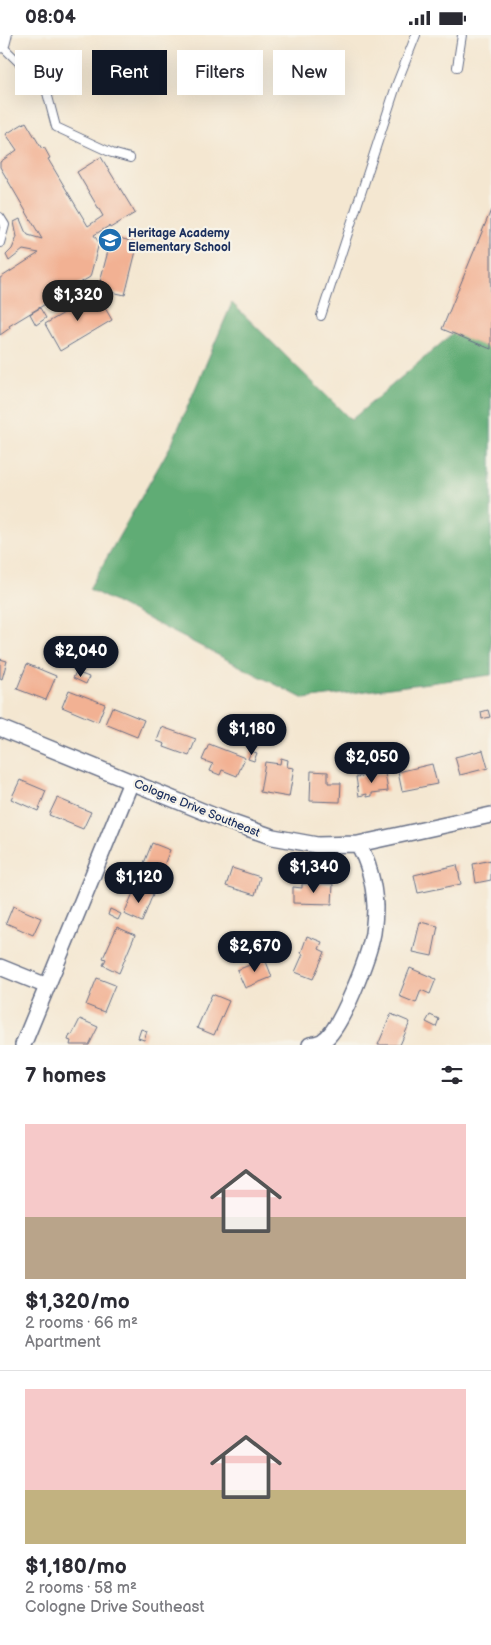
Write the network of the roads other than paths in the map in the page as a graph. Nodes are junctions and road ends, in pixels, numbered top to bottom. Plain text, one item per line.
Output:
1 (2, 35) edge
2 (416, 35) edge
3 (462, 35) edge
4 (0, 43) edge
5 (15, 58) edge
6 (457, 67) dead end
7 (48, 95) edge
8 (130, 158) dead end
9 (0, 217) edge
10 (0, 243) edge
11 (321, 316) dead end
12 (0, 727) edge
13 (131, 782) junction
14 (491, 815) edge
15 (358, 844) junction
16 (0, 967) edge
17 (47, 986) junction
18 (23, 1045) edge
19 (310, 1045) edge

1 - 4 street
2 - 11 lane
3 - 6 lane
4 - 5 lane
7 - 8 lane
9 - 10 lane
12 - 13 street, Cologne Drive Southeast
13 - 15 street, Cologne Drive Southeast
13 - 17 street
14 - 15 street, Cologne Drive Southeast
15 - 19 street
16 - 17 street
17 - 18 street

